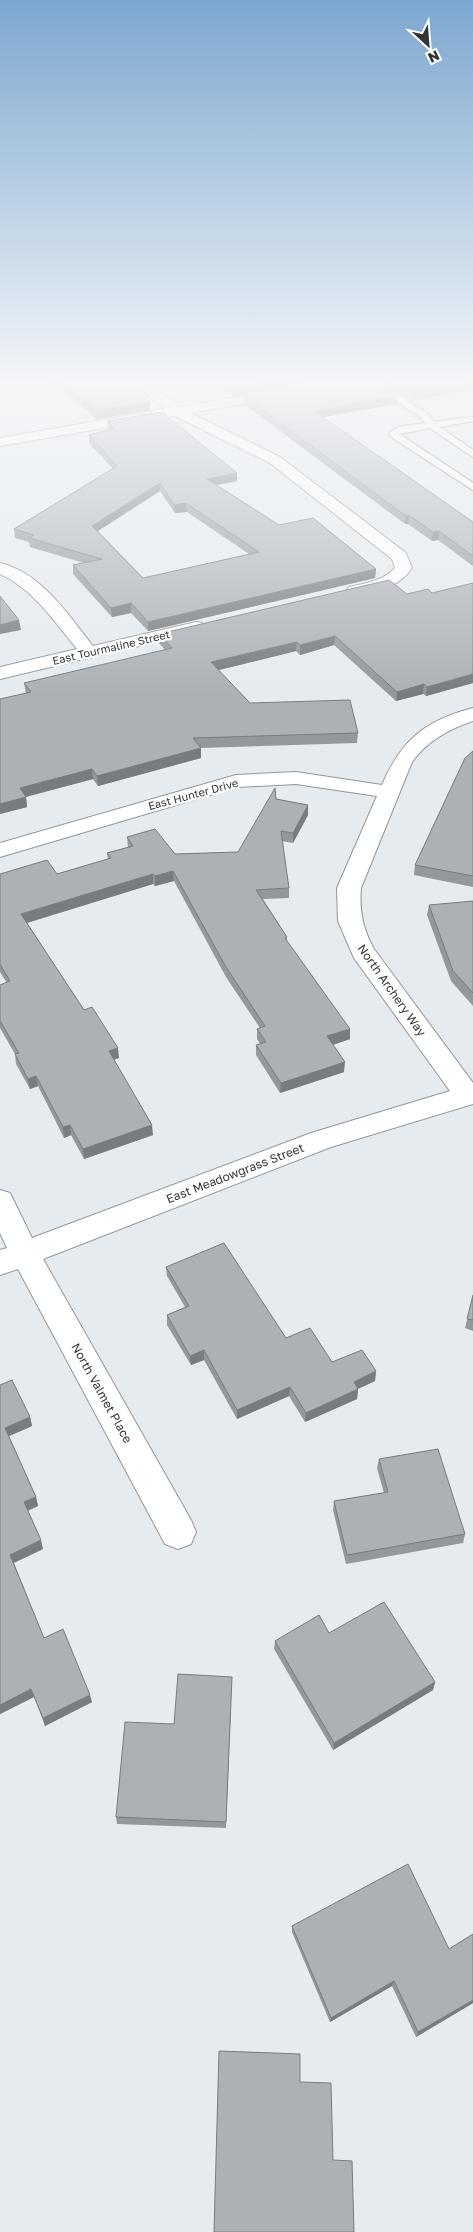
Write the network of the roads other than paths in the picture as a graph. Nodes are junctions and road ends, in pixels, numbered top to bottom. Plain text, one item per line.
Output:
1 (309, 486) edge
2 (320, 494) junction
3 (296, 499) dead end
4 (0, 568) edge
5 (336, 596) edge
6 (214, 622) edge
7 (89, 652) junction
8 (0, 674) edge
9 (473, 714) edge
10 (389, 792) junction
11 (0, 850) edge
12 (470, 1094) edge
13 (0, 1201) edge
14 (12, 1258) edge
15 (178, 1532) dead end

1 - 2 street
2 - 3 street
2 - 5 street
4 - 7 street
6 - 7 street, East Tourmaline Street
7 - 8 street, East Tourmaline Street
9 - 10 street
10 - 11 street, East Hunter Drive
10 - 12 street, North Archery Way
12 - 14 street, East Meadowgrass Street
13 - 14 street, North Valmet Place
14 - 15 street, North Valmet Place

